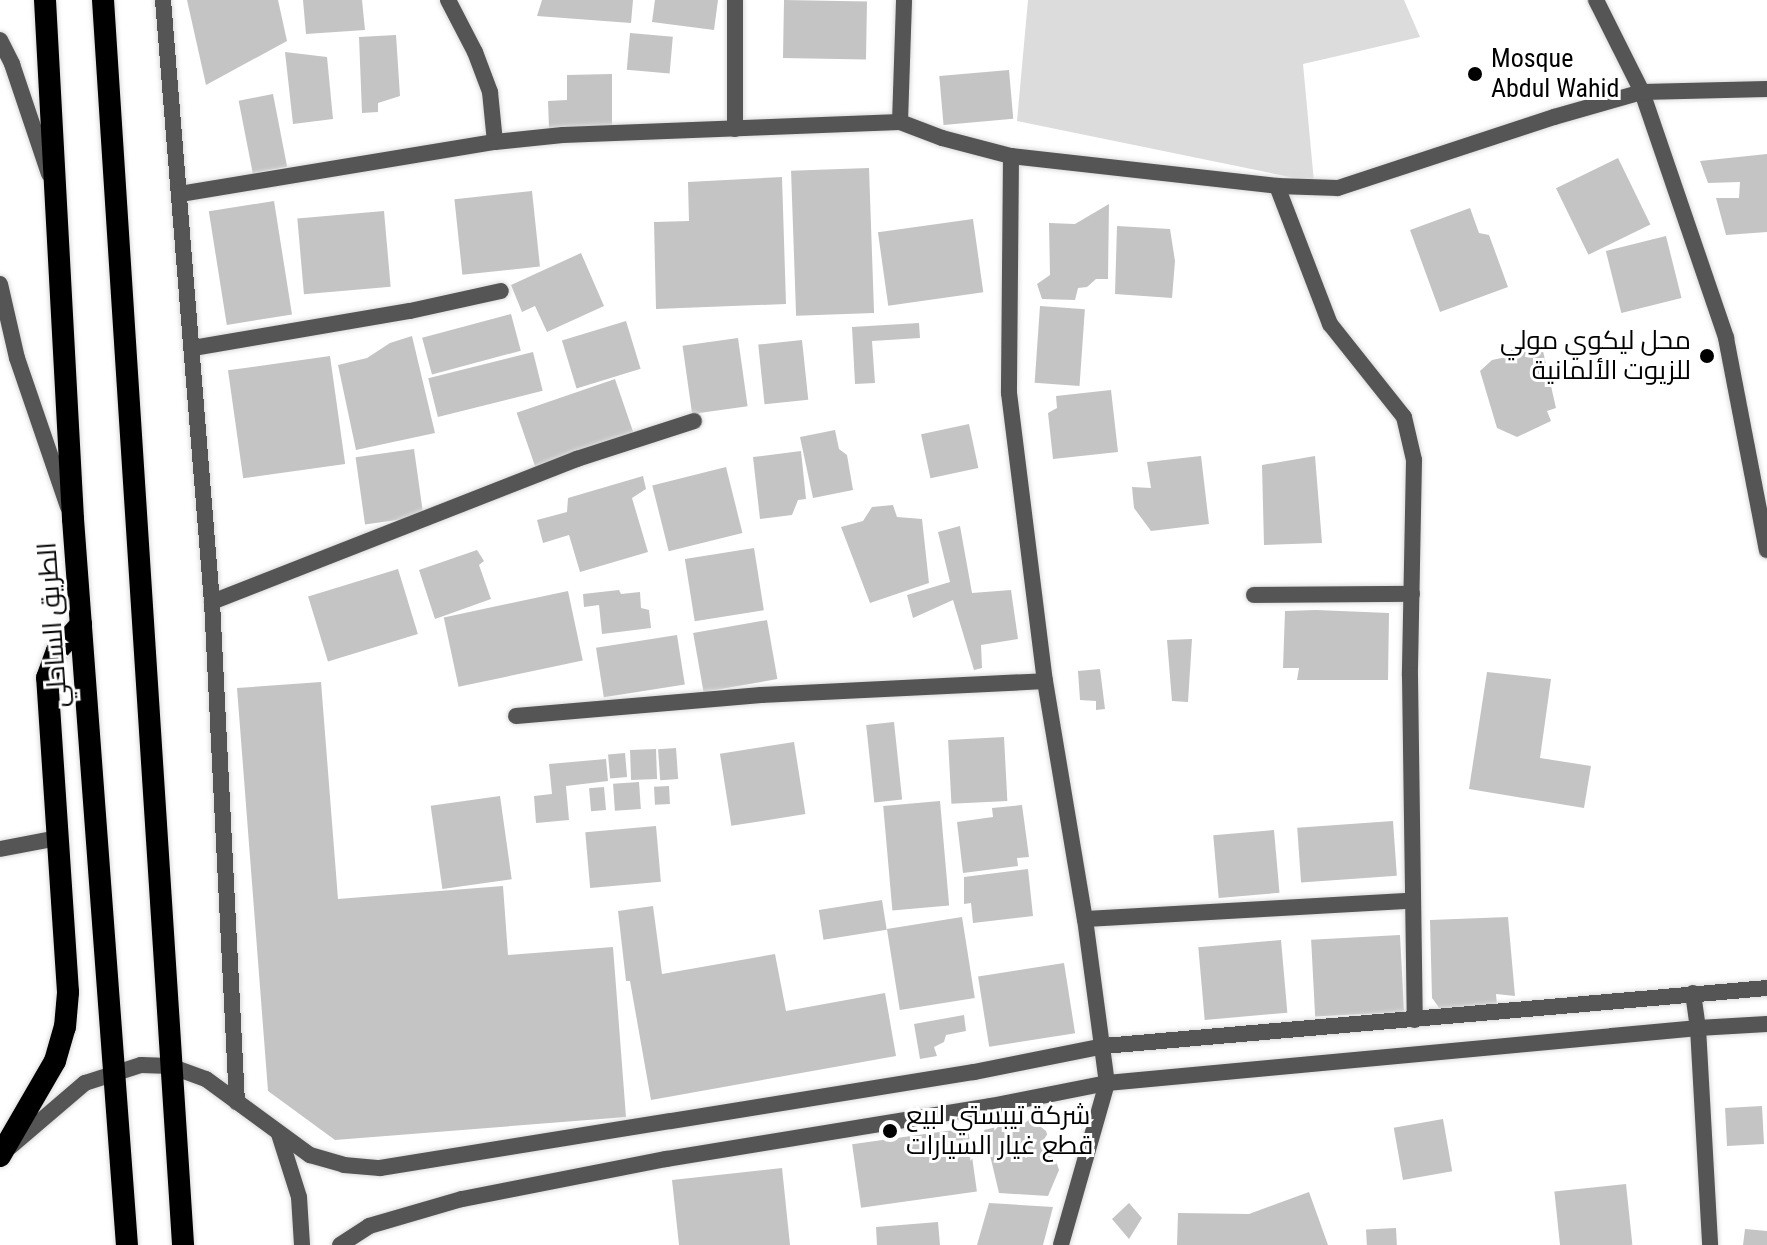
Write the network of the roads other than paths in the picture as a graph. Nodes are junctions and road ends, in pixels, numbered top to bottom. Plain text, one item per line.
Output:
1 (45, 0) edge
2 (103, 0) edge
3 (163, 0) edge
4 (448, 0) edge
5 (735, 0) edge
6 (904, 0) edge
7 (1596, 0) edge
8 (0, 40) edge
9 (1767, 89) edge
10 (1642, 92) junction
11 (900, 122) junction
12 (735, 129) junction
13 (495, 142) junction
14 (1011, 156) junction
15 (1277, 186) junction
16 (180, 194) junction
17 (58, 199) junction
18 (0, 284) edge
19 (501, 291) dead end
20 (193, 348) junction
21 (694, 421) dead end
22 (73, 519) junction
23 (1767, 550) edge
24 (1412, 594) junction
25 (1254, 595) dead end
26 (212, 602) junction
27 (81, 624) junction
28 (1045, 681) junction
29 (516, 716) dead end
30 (57, 838) junction
31 (0, 849) edge
32 (1411, 901) junction
33 (1085, 919) junction
34 (1767, 988) edge
35 (1693, 993) junction
36 (1415, 1020) junction
37 (1767, 1024) edge
38 (1698, 1028) junction
39 (1104, 1046) junction
40 (170, 1066) junction
41 (113, 1072) junction
42 (1107, 1083) junction
43 (237, 1102) junction
44 (279, 1134) junction
45 (0, 1156) edge
46 (127, 1245) edge
47 (183, 1245) edge
48 (302, 1245) edge
49 (340, 1245) edge
50 (1061, 1245) edge
51 (1710, 1245) edge

1 - 17 highway, الطريق الساحلي
2 - 40 highway
3 - 16 street
4 - 13 street
5 - 12 street
6 - 11 street
7 - 10 street
8 - 17 street
9 - 10 street
10 - 15 street
10 - 23 street
11 - 12 street
11 - 14 street
12 - 13 street
13 - 16 street
14 - 15 street
14 - 28 street
15 - 24 street
16 - 20 street
17 - 22 highway, الطريق الساحلي
18 - 22 street
19 - 20 street
20 - 26 street
21 - 26 street
22 - 27 highway, الطريق الساحلي
24 - 25 street
24 - 32 street
26 - 43 street
27 - 30 highway
27 - 41 highway, الطريق الساحلي
28 - 29 street
28 - 33 street
30 - 31 street
30 - 45 highway
32 - 33 street
32 - 36 street
33 - 39 street
34 - 35 street
35 - 36 street
35 - 38 street
36 - 39 street
37 - 38 street
38 - 42 street
38 - 51 street
39 - 42 street
39 - 44 street
40 - 41 street
40 - 43 street
40 - 47 highway
41 - 45 street
41 - 46 highway, الطريق الساحلي
42 - 49 street
42 - 50 street
43 - 44 street
44 - 48 street

